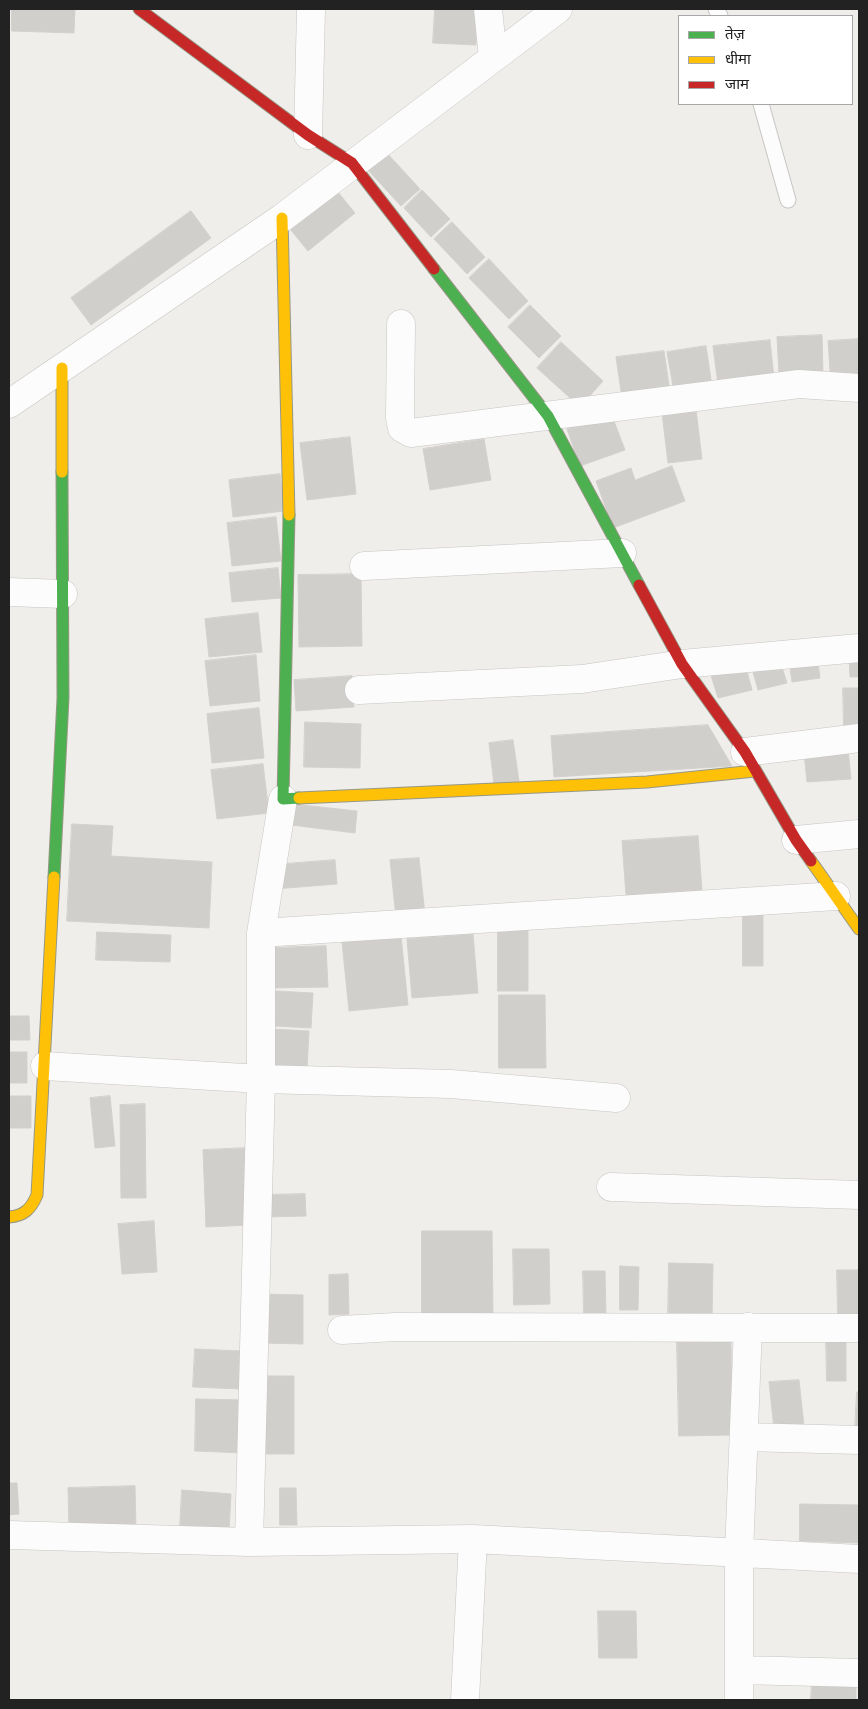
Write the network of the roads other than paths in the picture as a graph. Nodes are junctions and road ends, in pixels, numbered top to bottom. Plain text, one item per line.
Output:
1 (139, 9) edge
2 (311, 9) edge
3 (488, 9) edge
4 (558, 9) edge
5 (492, 58) junction
6 (761, 105) edge
7 (308, 135) junction
8 (352, 163) junction
9 (788, 200) dead end
10 (282, 218) junction
11 (401, 324) dead end
12 (62, 368) junction
13 (859, 388) edge
14 (9, 404) edge
15 (548, 416) junction
16 (622, 553) junction
17 (364, 566) dead end
18 (9, 592) edge
19 (63, 594) junction
20 (859, 648) edge
21 (682, 664) junction
22 (359, 690) dead end
23 (859, 738) edge
24 (750, 761) junction
25 (283, 799) junction
26 (859, 834) edge
27 (796, 840) junction
28 (836, 896) junction
29 (859, 929) edge
30 (261, 933) junction
31 (45, 1066) junction
32 (261, 1079) junction
33 (616, 1098) dead end
34 (611, 1187) dead end
35 (859, 1195) edge
36 (9, 1217) edge
37 (748, 1326) junction
38 (859, 1328) edge
39 (342, 1330) dead end
40 (744, 1437) junction
41 (859, 1440) edge
42 (9, 1535) edge
43 (473, 1539) junction
44 (249, 1542) junction
45 (739, 1553) junction
46 (859, 1559) edge
47 (740, 1670) junction
48 (859, 1673) edge
49 (465, 1700) edge
50 (739, 1700) edge

1 - 7 street
2 - 7 street
3 - 5 street
4 - 5 street
5 - 8 street
6 - 9 lane
7 - 8 street
8 - 10 street
8 - 15 street
10 - 12 street
10 - 25 street
11 - 15 street
12 - 14 street
12 - 19 street
13 - 15 street
15 - 16 street
16 - 17 street
16 - 21 street
18 - 19 street
19 - 31 street
20 - 21 street
21 - 22 street
21 - 24 street
23 - 24 street
24 - 25 street
24 - 27 street
25 - 30 street
26 - 27 street
27 - 28 street
28 - 29 street
28 - 30 street
30 - 32 street
31 - 32 street
31 - 36 street
32 - 33 street
32 - 44 street
34 - 35 street
37 - 38 street
37 - 39 street
37 - 40 street
40 - 41 street
40 - 45 street
42 - 44 street
43 - 44 street
43 - 45 street
43 - 49 street
45 - 46 street
45 - 47 street
47 - 48 street
47 - 50 street

